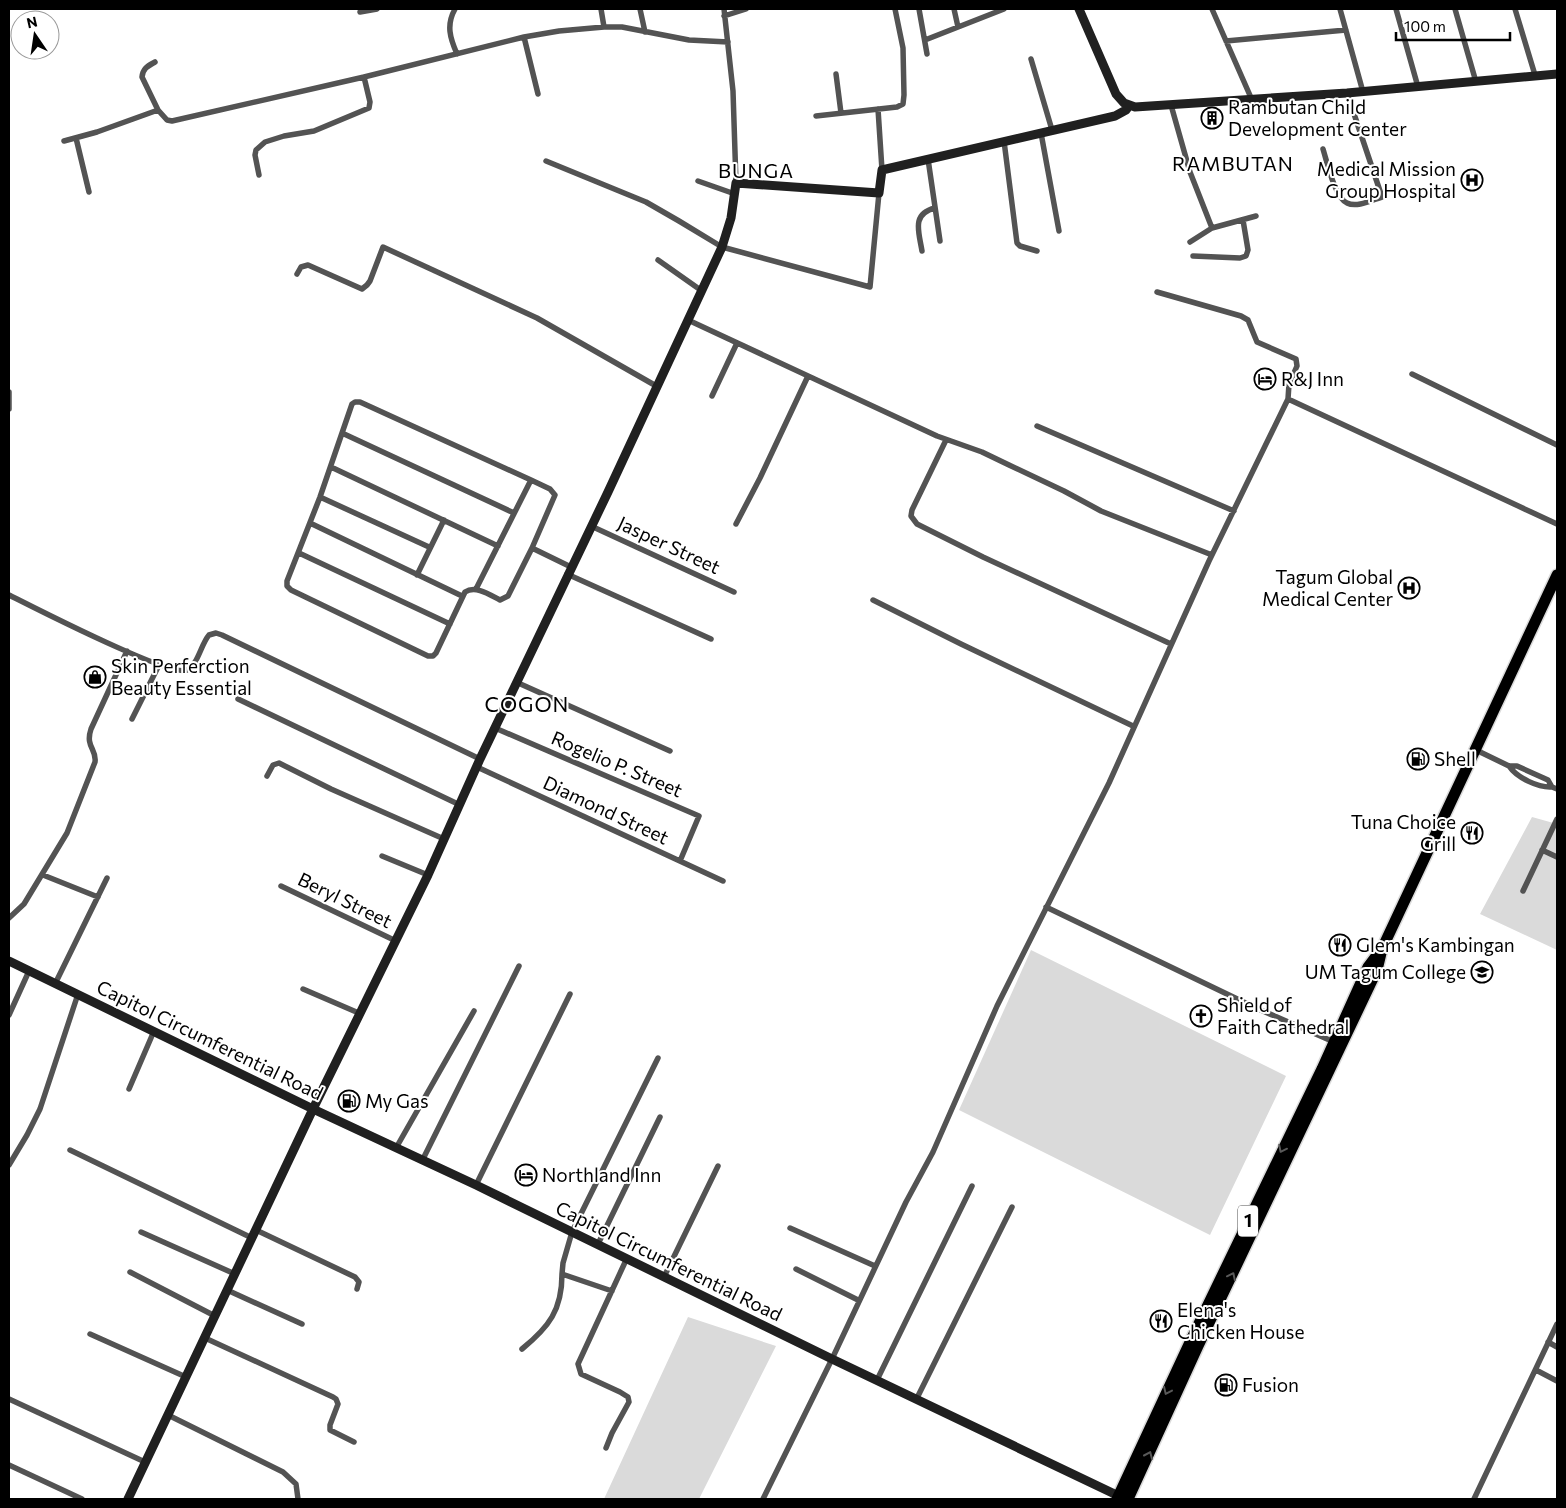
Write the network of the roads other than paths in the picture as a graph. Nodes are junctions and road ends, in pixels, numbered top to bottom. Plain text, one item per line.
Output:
1 (377, 9) edge
2 (455, 9) edge
3 (601, 9) edge
4 (640, 9) edge
5 (724, 9) edge
6 (746, 9) edge
7 (896, 9) edge
8 (919, 9) edge
9 (954, 9) edge
10 (1004, 9) edge
11 (1079, 9) edge
12 (1212, 9) edge
13 (1340, 9) edge
14 (1396, 9) edge
15 (1455, 9) edge
16 (1515, 9) edge
17 (360, 12) dead end
18 (724, 16) junction
19 (604, 27) junction
20 (958, 27) junction
21 (1346, 30) junction
22 (645, 32) junction
23 (524, 37) junction
24 (925, 40) junction
25 (1226, 41) junction
26 (728, 42) junction
27 (457, 54) junction
28 (927, 54) dead end
29 (1030, 59) dead end
30 (155, 62) dead end
31 (836, 74) dead end
32 (1557, 74) edge
33 (1535, 75) junction
34 (364, 77) junction
35 (1476, 82) junction
36 (1418, 87) junction
37 (1363, 92) junction
38 (1347, 93) junction
39 (538, 94) dead end
40 (1252, 100) junction
41 (1172, 105) junction
42 (1129, 106) junction
43 (878, 109) junction
44 (158, 110) junction
45 (841, 114) junction
46 (816, 116) dead end
47 (1052, 130) junction
48 (1041, 133) junction
49 (76, 138) junction
50 (64, 141) dead end
51 (1004, 141) junction
52 (1323, 149) dead end
53 (928, 159) junction
54 (546, 161) dead end
55 (882, 170) junction
56 (259, 174) dead end
57 (698, 181) dead end
58 (736, 183) junction
59 (89, 192) dead end
60 (879, 193) junction
61 (735, 194) junction
62 (935, 208) junction
63 (1256, 216) dead end
64 (1243, 220) junction
65 (1212, 228) junction
66 (1059, 231) dead end
67 (940, 241) dead end
68 (1190, 242) dead end
69 (722, 248) junction
70 (922, 251) dead end
71 (1037, 251) dead end
72 (1192, 256) dead end
73 (658, 260) dead end
74 (297, 274) dead end
75 (702, 291) junction
76 (1158, 292) dead end
77 (688, 320) junction
78 (738, 343) junction
79 (1412, 374) dead end
80 (808, 376) junction
81 (658, 387) junction
82 (10, 392) edge
83 (712, 396) dead end
84 (1288, 399) junction
85 (9, 409) edge
86 (1037, 426) dead end
87 (342, 433) junction
88 (946, 440) junction
89 (1557, 445) edge
90 (331, 467) junction
91 (531, 480) junction
92 (320, 497) junction
93 (1234, 511) junction
94 (514, 513) junction
95 (444, 520) junction
96 (310, 523) junction
97 (736, 524) dead end
98 (1557, 524) edge
99 (591, 526) junction
100 (498, 546) junction
101 (429, 547) junction
102 (532, 548) junction
103 (299, 553) junction
104 (1212, 555) junction
105 (569, 571) junction
106 (416, 575) junction
107 (1557, 575) edge
108 (476, 589) junction
109 (734, 592) dead end
110 (9, 595) edge
111 (462, 596) junction
112 (873, 600) dead end
113 (450, 624) junction
114 (710, 639) dead end
115 (1171, 644) junction
116 (127, 651) junction
117 (159, 665) junction
118 (516, 682) junction
119 (238, 699) dead end
120 (132, 720) dead end
121 (1134, 726) junction
122 (494, 728) junction
123 (1476, 750) junction
124 (670, 751) dead end
125 (478, 762) junction
126 (1509, 766) junction
127 (1536, 775) junction
128 (267, 776) dead end
129 (1533, 782) junction
130 (1555, 788) edge
131 (460, 805) junction
132 (1557, 819) edge
133 (444, 839) junction
134 (1542, 850) junction
135 (382, 856) dead end
136 (1557, 857) edge
137 (680, 861) junction
138 (43, 875) junction
139 (428, 876) junction
140 (107, 878) dead end
141 (723, 881) dead end
142 (281, 886) dead end
143 (1523, 891) dead end
144 (98, 897) junction
145 (1046, 907) junction
146 (9, 918) edge
147 (396, 941) junction
148 (1382, 949) junction
149 (9, 962) edge
150 (520, 966) dead end
151 (29, 971) junction
152 (56, 984) junction
153 (303, 989) dead end
154 (78, 994) junction
155 (570, 994) dead end
156 (474, 1011) dead end
157 (9, 1014) edge
158 (361, 1014) junction
159 (154, 1031) junction
160 (1334, 1042) junction
161 (658, 1058) dead end
162 (1325, 1071) junction
163 (129, 1089) dead end
164 (314, 1109) junction
165 (660, 1117) dead end
166 (396, 1148) junction
167 (70, 1150) dead end
168 (422, 1160) junction
169 (9, 1165) edge
170 (718, 1166) dead end
171 (476, 1185) junction
172 (972, 1186) dead end
173 (1012, 1207) dead end
174 (790, 1228) dead end
175 (141, 1232) dead end
176 (572, 1232) junction
177 (254, 1234) junction
178 (598, 1244) junction
179 (627, 1258) junction
180 (875, 1266) junction
181 (796, 1268) dead end
182 (130, 1272) dead end
183 (235, 1274) junction
184 (562, 1274) junction
185 (664, 1277) junction
186 (228, 1290) junction
187 (357, 1290) dead end
188 (612, 1291) junction
189 (858, 1300) junction
190 (215, 1316) junction
191 (302, 1324) dead end
192 (1557, 1324) edge
193 (90, 1334) dead end
194 (205, 1338) junction
195 (1548, 1342) junction
196 (1557, 1346) edge
197 (522, 1349) dead end
198 (832, 1359) junction
199 (1536, 1370) junction
200 (186, 1377) junction
201 (877, 1380) junction
202 (1557, 1381) edge
203 (916, 1398) junction
204 (9, 1399) edge
205 (168, 1415) junction
206 (354, 1442) dead end
207 (606, 1448) dead end
208 (145, 1462) junction
209 (9, 1465) edge
210 (1123, 1498) edge
211 (82, 1499) edge
212 (128, 1499) edge
213 (298, 1499) edge
214 (763, 1499) edge
215 (1474, 1499) edge

1 - 17 street
2 - 27 street
3 - 19 street
4 - 22 street
5 - 18 street
6 - 18 street
7 - 43 street
8 - 24 street
9 - 20 street
10 - 20 street
11 - 42 street
12 - 25 street
13 - 21 street
14 - 36 street
15 - 35 street
16 - 33 street
18 - 26 street
19 - 22 street
19 - 23 street
20 - 24 street
21 - 25 street
21 - 37 street
22 - 26 street
23 - 27 street
23 - 39 street
24 - 28 street
25 - 40 street
26 - 58 street
27 - 34 street
29 - 47 street
30 - 44 street
31 - 45 street
32 - 33 street
33 - 35 street
34 - 44 street
34 - 56 street
35 - 36 street
36 - 37 street
37 - 38 street
38 - 40 street
38 - 52 street
40 - 41 street
41 - 42 street
41 - 65 street
42 - 47 street
43 - 45 street
43 - 55 street
44 - 49 street
45 - 46 street
47 - 48 street
48 - 51 street
48 - 66 street
49 - 50 street
49 - 59 street
51 - 53 street
51 - 71 street
53 - 55 street
53 - 62 street
54 - 69 street
55 - 60 street
57 - 61 street
58 - 60 street
58 - 61 street
60 - 69 street
61 - 69 street
62 - 67 street
62 - 70 street
63 - 64 street
64 - 65 street
64 - 72 street
65 - 68 street
69 - 75 street
73 - 75 street
74 - 81 street
75 - 77 street
76 - 84 street
77 - 78 street
77 - 81 street
78 - 80 street
78 - 83 street
79 - 89 street
80 - 88 street
80 - 97 street
81 - 99 street
82 - 85 street
84 - 93 street
84 - 98 street
86 - 93 street
87 - 90 street
87 - 91 street
87 - 94 street
88 - 104 street
88 - 115 street
90 - 92 street
90 - 95 street
91 - 94 street
91 - 102 street
92 - 96 street
92 - 101 street
93 - 104 street
94 - 100 street
95 - 100 street
95 - 101 street
96 - 103 street
96 - 106 street
99 - 105 street
99 - 109 street, Jasper Street
100 - 108 street
101 - 106 street
102 - 105 street
102 - 108 street
103 - 113 street
103 - 113 street
104 - 115 street
105 - 114 street
105 - 118 street
106 - 111 street
107 - 123 highway, 1
108 - 111 street
110 - 116 street
111 - 113 street
112 - 121 street
115 - 121 street
116 - 117 street
116 - 138 street
117 - 120 street
117 - 125 street, Diamond Street
118 - 122 street
118 - 124 street
119 - 131 street
121 - 145 street
122 - 125 street
122 - 137 street, Rogelio P. Street
123 - 126 street
123 - 148 highway, 1
125 - 131 street
125 - 137 street, Diamond Street
126 - 127 street
126 - 129 street
127 - 129 street
127 - 130 street
128 - 133 street
129 - 130 street
131 - 133 street
132 - 134 street
133 - 139 street
134 - 136 street
134 - 143 street
135 - 139 street
137 - 141 street, Diamond Street
138 - 144 street
138 - 146 street
139 - 147 street
140 - 144 street
142 - 147 street, Beryl Street
144 - 152 street
145 - 160 street
145 - 180 street
147 - 158 street
148 - 160 highway, 1
148 - 162 highway, 1
149 - 151 street, Capitol Circumferential Road
150 - 168 street
151 - 152 street, Capitol Circumferential Road
151 - 157 street
152 - 154 street, Capitol Circumferential Road
153 - 158 street
154 - 159 street, Capitol Circumferential Road
154 - 169 street
155 - 171 street
156 - 166 street
158 - 164 street
159 - 163 street
159 - 164 street, Capitol Circumferential Road
160 - 162 highway, 1
161 - 176 street
162 - 210 highway, 1
164 - 166 street, Capitol Circumferential Road
164 - 177 street
165 - 178 street
166 - 168 street, Capitol Circumferential Road
167 - 177 street
168 - 171 street, Capitol Circumferential Road
170 - 185 street
171 - 176 street, Capitol Circumferential Road
172 - 201 street
173 - 203 street
174 - 180 street
175 - 183 street
176 - 178 street, Capitol Circumferential Road
176 - 184 street
177 - 183 street
177 - 187 street
178 - 179 street, Capitol Circumferential Road
179 - 185 street, Capitol Circumferential Road
179 - 188 street
180 - 189 street
181 - 189 street
182 - 190 street
183 - 186 street
184 - 188 street
184 - 197 street
185 - 198 street, Capitol Circumferential Road
186 - 190 street
186 - 191 street
188 - 207 street
189 - 198 street
190 - 194 street
192 - 195 street
193 - 200 street
194 - 200 street
194 - 206 street
195 - 196 street
195 - 199 street
198 - 201 street, Capitol Circumferential Road
198 - 214 street
199 - 202 street
199 - 215 street
200 - 205 street
201 - 203 street, Capitol Circumferential Road
203 - 210 street, Capitol Circumferential Road
204 - 208 street
205 - 208 street
205 - 213 street
208 - 212 street
209 - 211 street

